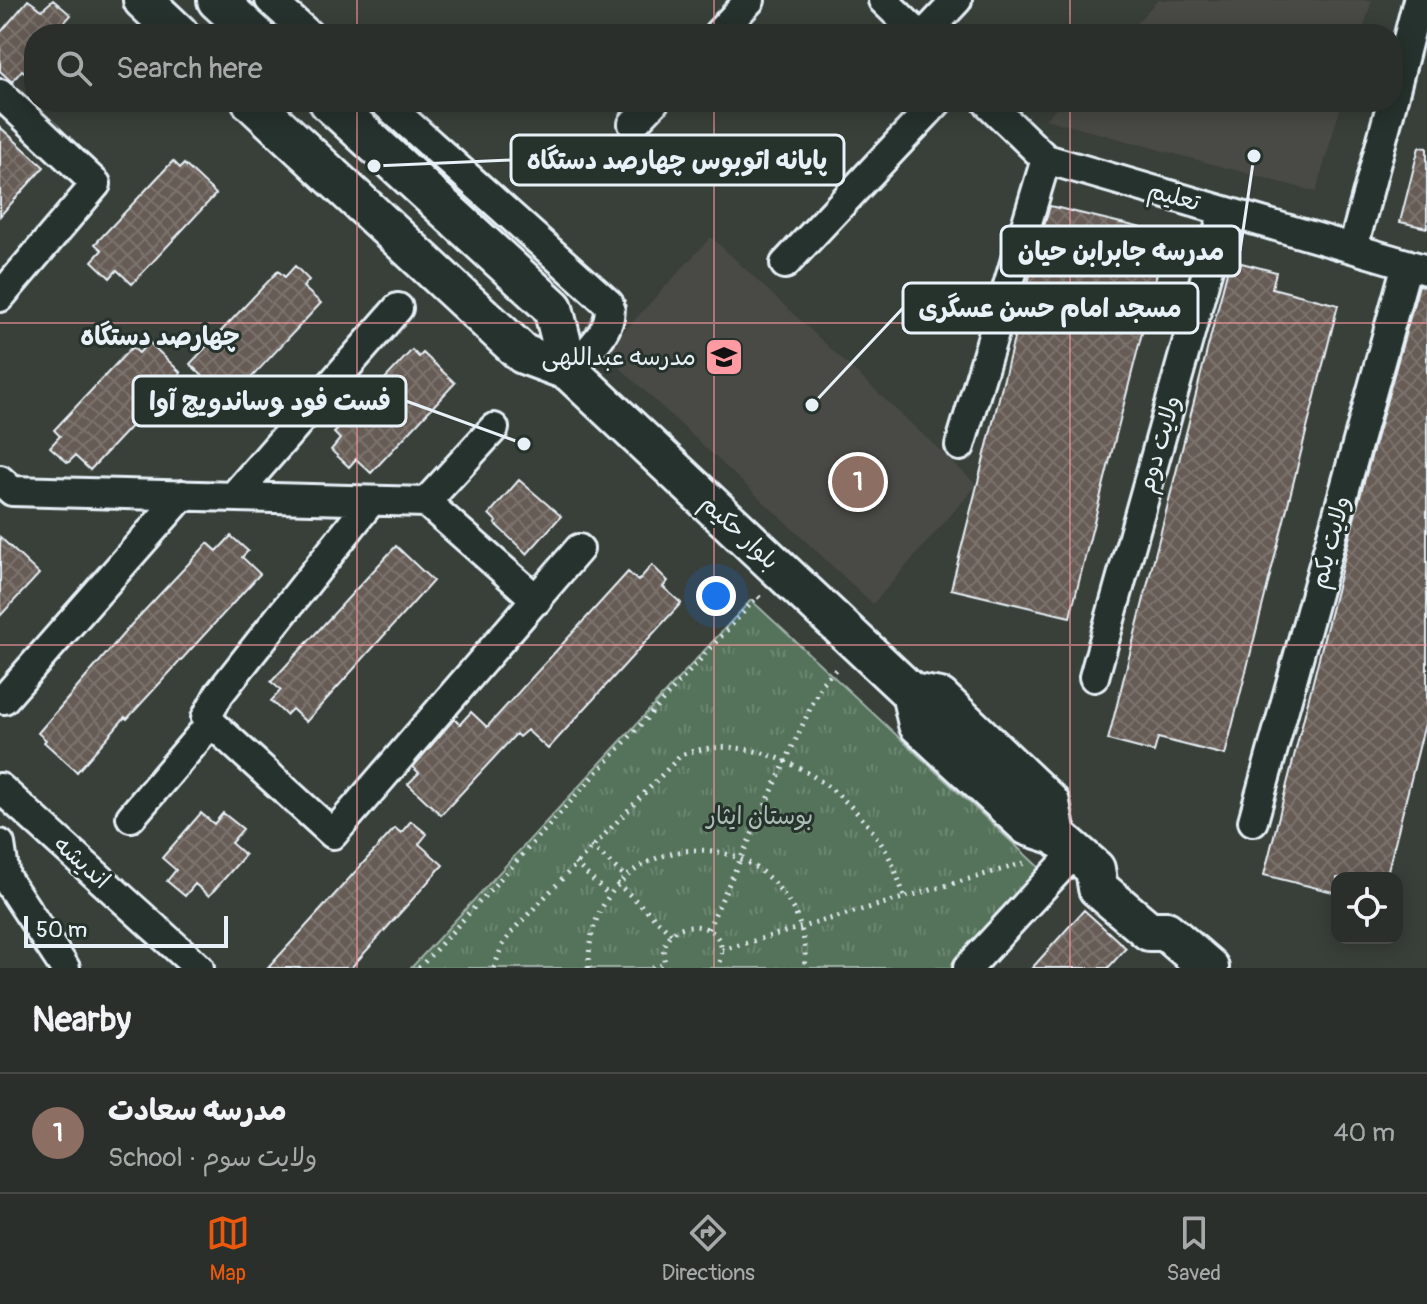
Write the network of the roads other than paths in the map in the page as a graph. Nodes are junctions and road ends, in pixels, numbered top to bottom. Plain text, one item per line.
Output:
1 (143, 0) edge
2 (217, 0) edge
3 (270, 0) edge
4 (750, 0) edge
5 (883, 0) edge
6 (957, 0) edge
7 (1418, 0) edge
8 (168, 24) edge
9 (243, 24) edge
10 (297, 24) edge
11 (727, 24) edge
12 (908, 24) edge
13 (934, 24) edge
14 (1403, 58) edge
15 (0, 94) edge
16 (263, 112) edge
17 (340, 112) edge
18 (395, 112) edge
19 (644, 112) edge
20 (928, 112) edge
21 (997, 112) edge
22 (1389, 112) edge
23 (633, 124) dead end
24 (1046, 159) junction
25 (1224, 211) junction
26 (1353, 248) junction
27 (785, 264) dead end
28 (1417, 267) edge
29 (0, 297) edge
30 (398, 308) dead end
31 (569, 371) junction
32 (494, 428) dead end
33 (960, 446) dead end
34 (0, 480) edge
35 (183, 495) junction
36 (233, 497) junction
37 (371, 501) junction
38 (426, 502) junction
39 (579, 549) dead end
40 (537, 600) junction
41 (1094, 677) dead end
42 (4, 699) dead end
43 (211, 723) junction
44 (0, 788) edge
45 (131, 817) dead end
46 (1253, 821) dead end
47 (0, 844) edge
48 (1067, 854) junction
49 (3, 880) edge
50 (1197, 964) edge
51 (65, 968) edge
52 (199, 968) edge
53 (968, 968) edge

1 - 8 street
2 - 9 street
3 - 10 street
4 - 11 street
5 - 12 street
6 - 13 street
7 - 14 street
15 - 29 street
16 - 31 street, بلوار حکیم
17 - 31 street
18 - 31 street
19 - 23 street
20 - 27 street
21 - 24 street, تعلیم
22 - 26 street
24 - 25 street, تعلیم
24 - 33 street
25 - 26 street, تعلیم
25 - 41 street, ولایت دوم
26 - 28 street, تعلیم
28 - 46 street, ولایت یکم
30 - 36 street
31 - 48 street, بلوار حکیم
32 - 38 street
34 - 35 street
35 - 36 street
35 - 42 street
36 - 37 street
37 - 38 street
37 - 43 street
38 - 40 street
39 - 40 street
40 - 43 street
43 - 45 street
44 - 52 street, اندیشه
47 - 49 street
48 - 50 street, بلوار حکیم
48 - 53 street
49 - 51 street

